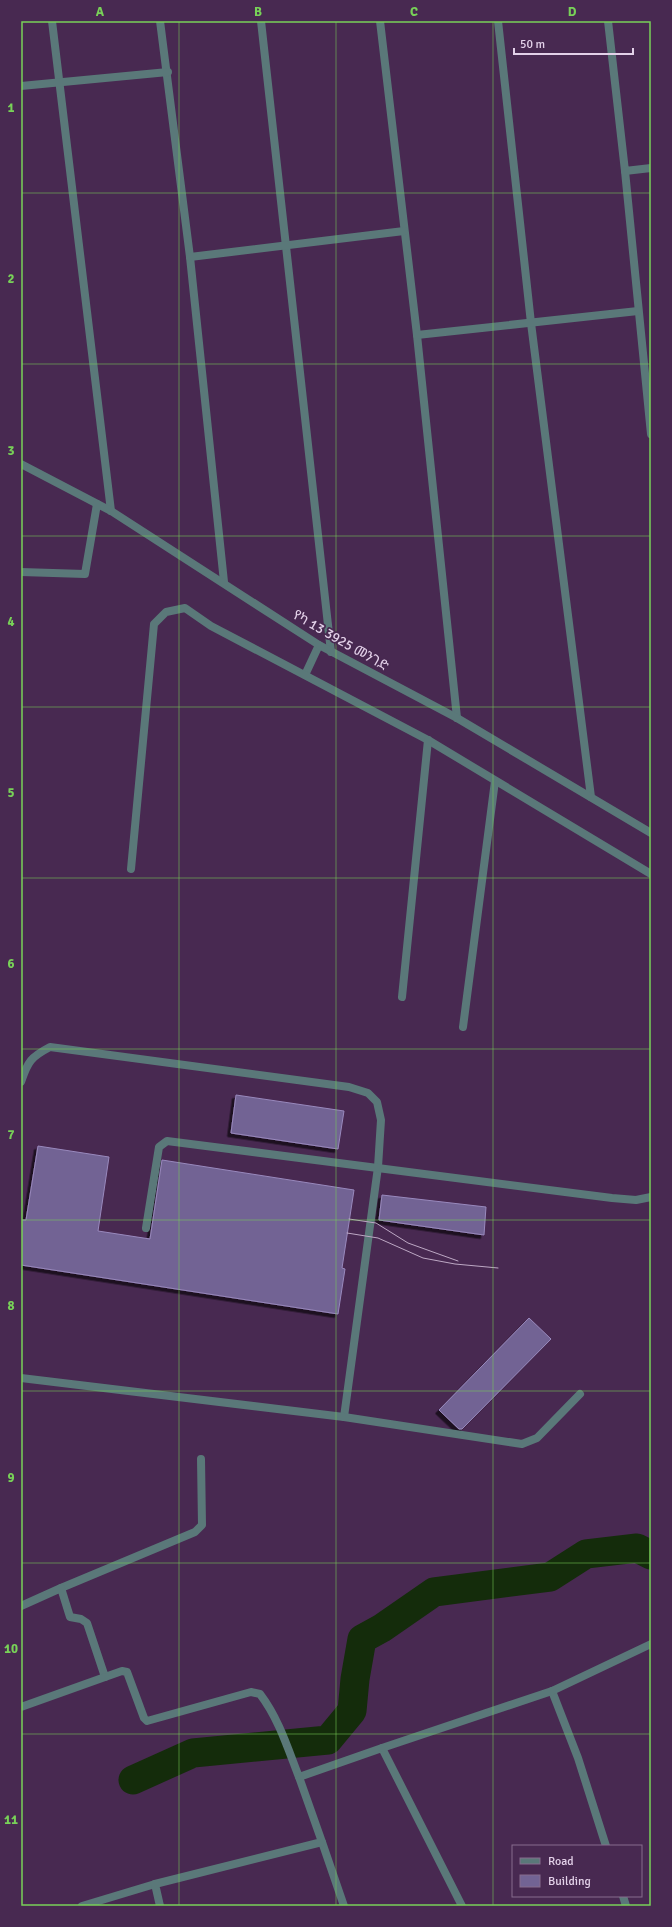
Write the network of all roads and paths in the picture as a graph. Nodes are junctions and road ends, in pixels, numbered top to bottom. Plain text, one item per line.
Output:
1 (52, 21) edge
2 (160, 21) edge
3 (261, 21) edge
4 (380, 21) edge
5 (498, 21) edge
6 (608, 21) edge
7 (168, 72) junction
8 (61, 84) junction
9 (21, 86) edge
10 (651, 168) edge
11 (625, 171) junction
12 (404, 231) junction
13 (286, 246) junction
14 (190, 257) junction
15 (638, 312) junction
16 (531, 323) junction
17 (417, 336) junction
18 (651, 434) edge
19 (21, 464) edge
20 (97, 504) junction
21 (111, 511) junction
22 (21, 572) edge
23 (224, 582) junction
24 (319, 645) junction
25 (331, 652) junction
26 (306, 675) junction
27 (457, 718) junction
28 (428, 740) junction
29 (495, 781) junction
30 (591, 797) junction
31 (651, 833) edge
32 (131, 869) dead end
33 (651, 874) edge
34 (402, 997) dead end
35 (464, 1026) dead end
36 (21, 1082) edge
37 (378, 1167) junction
38 (651, 1197) edge
39 (146, 1228) dead end
40 (21, 1378) edge
41 (580, 1394) dead end
42 (344, 1417) junction
43 (201, 1460) dead end
44 (62, 1588) junction
45 (21, 1606) edge
46 (651, 1644) edge
47 (105, 1676) junction
48 (552, 1691) junction
49 (21, 1707) edge
50 (382, 1748) junction
51 (299, 1777) junction
52 (322, 1842) junction
53 (606, 1845) edge
54 (155, 1884) junction
55 (82, 1906) edge
56 (160, 1906) edge
57 (344, 1906) edge
58 (462, 1906) edge

1 - 8 street
2 - 7 street
3 - 13 street
4 - 12 street
5 - 16 street
6 - 11 street
7 - 8 street
7 - 14 street
8 - 9 street
8 - 21 street
10 - 11 street
11 - 15 street
12 - 13 street
12 - 17 street
13 - 14 street
13 - 25 street
14 - 23 street
15 - 16 street
15 - 18 street
16 - 17 street
16 - 30 street
17 - 27 street
19 - 20 street, የካ 13 3925 መንገድ
20 - 21 street, የካ 13 3925 መንገድ
20 - 22 street
21 - 23 street, የካ 13 3925 መንገድ
23 - 24 street, የካ 13 3925 መንገድ
24 - 25 street, የካ 13 3925 መንገድ
24 - 26 street
25 - 27 street, የካ 13 3925 መንገድ
26 - 28 street
26 - 32 street
27 - 30 street, የካ 13 3925 መንገድ
28 - 29 street
28 - 34 street
29 - 33 street
29 - 35 street
30 - 31 street, የካ 13 3925 መንገድ
36 - 37 street
37 - 38 street
37 - 39 street
37 - 42 street
40 - 42 street
41 - 42 street
43 - 44 street
44 - 45 street
44 - 47 street
46 - 48 street
47 - 49 street
47 - 51 street
48 - 50 street
48 - 53 street
50 - 51 street
50 - 58 street
51 - 52 street
52 - 54 street
52 - 57 street
54 - 55 street
54 - 56 street

